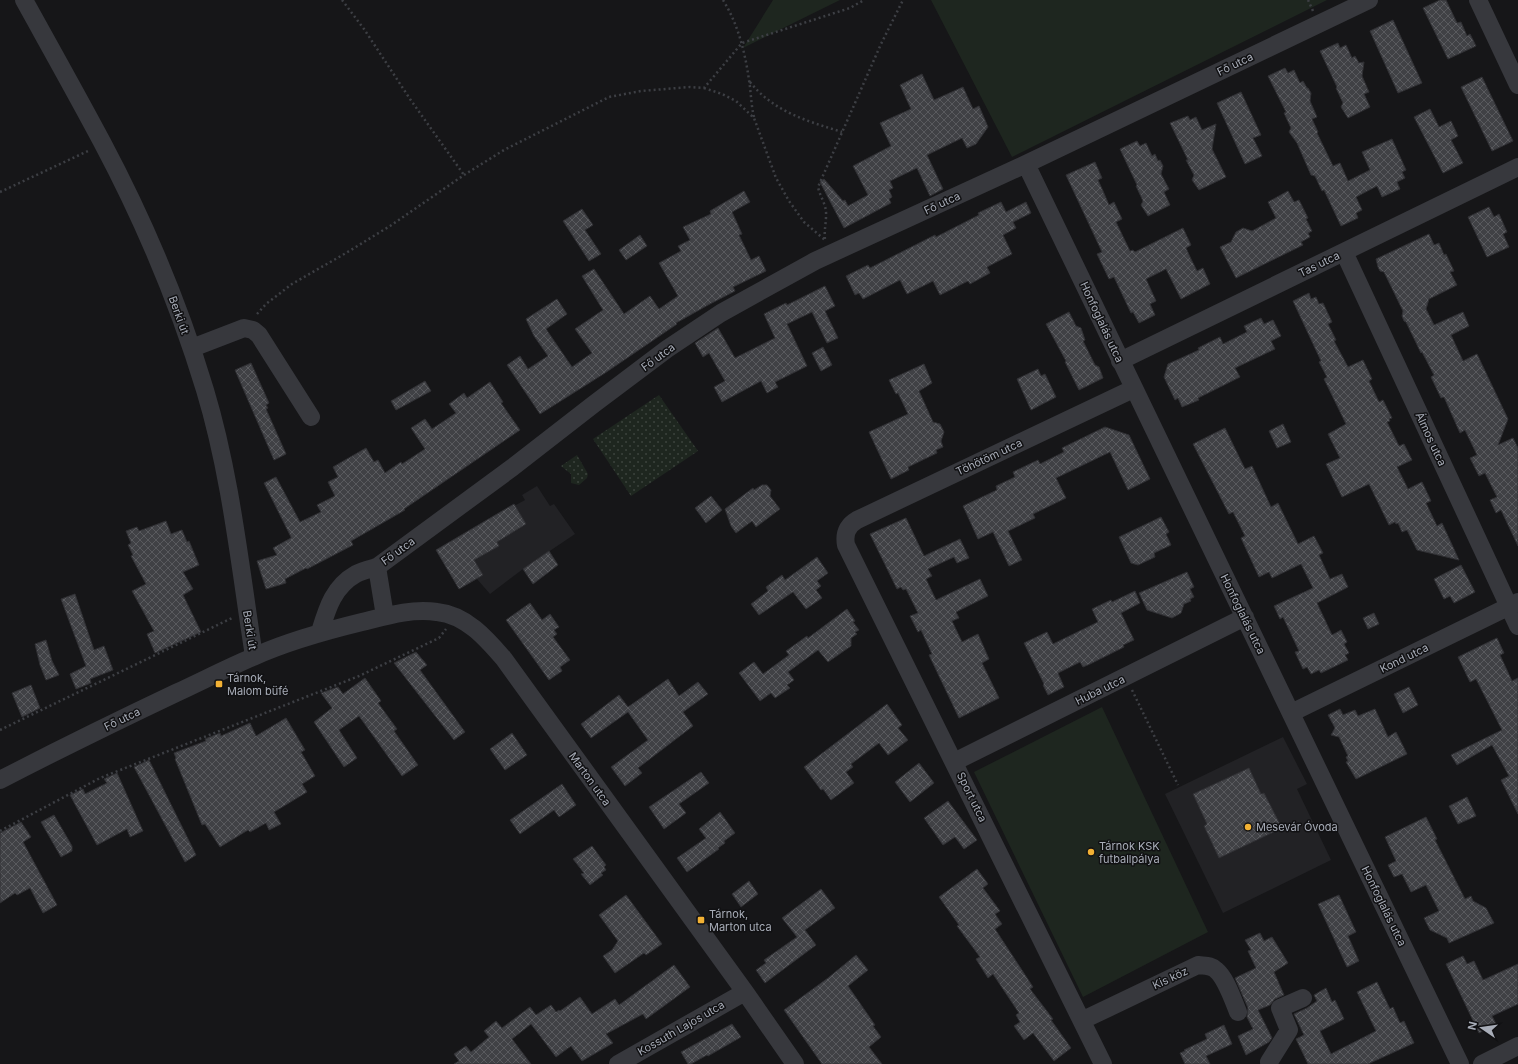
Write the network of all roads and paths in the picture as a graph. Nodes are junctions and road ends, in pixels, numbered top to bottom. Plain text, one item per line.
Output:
1 (24, 0) edge
2 (342, 0) edge
3 (723, 0) edge
4 (864, 0) edge
5 (903, 0) edge
6 (1369, 0) edge
7 (1478, 0) edge
8 (742, 43) junction
9 (750, 82) junction
10 (1518, 85) edge
11 (704, 88) junction
12 (754, 118) junction
13 (842, 132) junction
14 (103, 144) junction
15 (1026, 164) junction
16 (1518, 167) edge
17 (464, 175) junction
18 (0, 192) edge
19 (1344, 252) junction
20 (244, 328) junction
21 (192, 348) junction
22 (1120, 361) junction
23 (1133, 389) junction
24 (311, 417) dead end
25 (847, 530) joint
26 (377, 567) junction
27 (1513, 605) edge
28 (247, 612) junction
29 (385, 616) junction
30 (456, 616) junction
31 (1245, 617) junction
32 (1518, 626) edge
33 (320, 632) junction
34 (254, 656) junction
35 (1128, 676) junction
36 (1291, 713) junction
37 (0, 730) edge
38 (954, 762) junction
39 (0, 780) edge
40 (1178, 785) dead end
41 (0, 831) edge
42 (745, 992) junction
43 (1302, 998) dead end
44 (1238, 1012) dead end
45 (1082, 1020) junction
46 (1518, 1046) edge
47 (618, 1064) edge
48 (795, 1064) edge
49 (1103, 1064) edge
50 (1265, 1064) edge
51 (1460, 1064) edge
52 (1482, 1064) edge

1 - 14 street, Berki út
2 - 17 path
3 - 8 path
4 - 8 path
5 - 13 path
6 - 15 street, Fő utca
7 - 10 street
8 - 9 path
8 - 11 path
9 - 12 path
9 - 13 path
11 - 12 path
11 - 17 path
12 - 13 path
14 - 18 path
14 - 21 street, Berki út
15 - 22 street, Honfoglalás utca
15 - 26 street, Fő utca
16 - 19 street, Tas utca
17 - 20 path
19 - 22 street, Tas utca
19 - 27 street, Álmos utca
20 - 21 street
20 - 24 street
21 - 28 street, Berki út
22 - 23 street, Honfoglalás utca
23 - 25 street, Töhötöm utca
23 - 31 street, Honfoglalás utca
25 - 38 street, Sport utca
26 - 29 street
26 - 33 street, Fő utca
27 - 32 street, Álmos utca
27 - 36 street, Kond utca
28 - 34 street, Berki út
28 - 37 path
29 - 30 street, Marton utca
29 - 33 street, Marton utca
30 - 41 path
30 - 42 street, Marton utca
31 - 35 street, Huba utca
31 - 36 street, Honfoglalás utca
33 - 34 street, Fő utca
34 - 39 street, Fő utca
35 - 38 street, Huba utca
35 - 40 path
36 - 51 street, Honfoglalás utca
38 - 45 street, Sport utca
42 - 47 street, Kossuth Lajos utca
42 - 48 street, Marton utca
43 - 50 street
44 - 45 street, Kis köz
45 - 49 street, Sport utca
46 - 52 street

